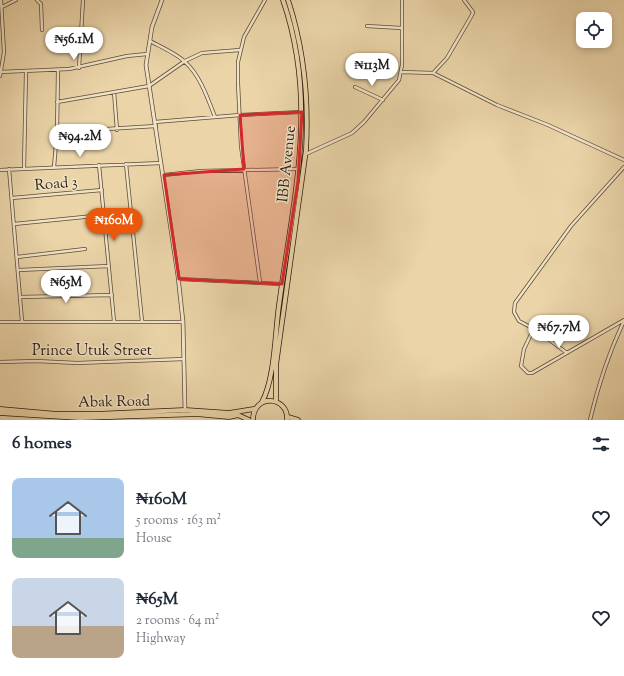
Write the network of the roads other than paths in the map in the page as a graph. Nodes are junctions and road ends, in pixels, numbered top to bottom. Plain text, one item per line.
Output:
1 (0, 0) edge
2 (16, 0) edge
3 (37, 0) edge
4 (83, 0) edge
5 (162, 0) edge
6 (265, 0) edge
7 (283, 0) edge
8 (288, 0) edge
9 (402, 0) edge
10 (464, 0) edge
11 (2, 7) junction
12 (367, 26) dead end
13 (401, 28) junction
14 (42, 30) dead end
15 (149, 41) junction
16 (240, 50) junction
17 (146, 54) junction
18 (184, 61) junction
19 (79, 68) junction
20 (58, 70) junction
21 (26, 72) junction
22 (401, 72) junction
23 (1, 73) edge
24 (433, 73) junction
25 (149, 86) junction
26 (355, 87) dead end
27 (114, 92) junction
28 (383, 100) junction
29 (58, 102) junction
30 (302, 112) junction
31 (240, 115) junction
32 (215, 117) junction
33 (155, 124) junction
34 (116, 130) junction
35 (57, 132) junction
36 (306, 154) junction
37 (624, 160) edge
38 (162, 163) junction
39 (126, 164) junction
40 (99, 165) junction
41 (54, 167) junction
42 (624, 167) edge
43 (24, 168) junction
44 (9, 169) junction
45 (244, 169) junction
46 (299, 169) junction
47 (0, 170) edge
48 (164, 175) junction
49 (102, 190) junction
50 (12, 198) junction
51 (104, 215) junction
52 (14, 224) junction
53 (85, 249) dead end
54 (17, 256) junction
55 (109, 266) junction
56 (19, 270) junction
57 (179, 279) junction
58 (260, 282) junction
59 (282, 284) junction
60 (112, 295) junction
61 (20, 298) junction
62 (624, 320) edge
63 (114, 321) junction
64 (142, 321) junction
65 (0, 322) edge
66 (22, 322) junction
67 (183, 322) junction
68 (534, 328) junction
69 (567, 353) junction
70 (185, 359) junction
71 (0, 362) edge
72 (276, 401) junction
73 (262, 402) junction
74 (0, 409) edge
75 (254, 409) junction
76 (185, 410) junction
77 (0, 413) edge
78 (22, 414) junction
79 (229, 415) junction
80 (288, 418) edge
81 (24, 420) edge
82 (249, 420) edge
83 (253, 420) edge
84 (298, 420) edge
85 (590, 420) edge

1 - 11 street
2 - 11 street
3 - 14 street
4 - 19 street
5 - 15 street
6 - 16 street
7 - 30 main road, IBB Avenue
8 - 36 main road
9 - 13 street
10 - 24 street
11 - 23 street
12 - 13 street
13 - 22 street
15 - 17 street
15 - 18 street
16 - 18 street
16 - 31 street
17 - 19 street
17 - 25 street
18 - 25 street
18 - 32 street
19 - 20 street
20 - 21 street
20 - 29 street
21 - 23 street
21 - 43 street
22 - 24 street
22 - 28 street
24 - 37 street
25 - 27 street
25 - 33 street
26 - 28 street
27 - 29 street
27 - 34 street
28 - 36 street
29 - 35 street
30 - 31 street
30 - 46 main road, IBB Avenue
31 - 32 street
31 - 45 street
32 - 33 street
33 - 34 street
33 - 38 street
34 - 35 street
35 - 41 street
36 - 72 main road
38 - 39 street
38 - 48 street
39 - 40 street
39 - 64 street
40 - 41 street
40 - 49 street
41 - 43 street
42 - 68 street
43 - 44 street
44 - 47 street
44 - 50 street
45 - 46 street
45 - 48 street
45 - 58 street
46 - 59 main road, IBB Avenue
48 - 57 street
49 - 50 street, Road 3
49 - 51 street
50 - 52 street
51 - 52 street
51 - 55 street
52 - 54 street
53 - 54 street
54 - 56 street
55 - 56 street
55 - 60 street
56 - 61 street
57 - 58 street
57 - 67 street
58 - 59 street
59 - 73 main road, IBB Avenue
60 - 61 street
60 - 63 street
61 - 66 street
62 - 69 street
62 - 85 street
63 - 64 street
63 - 66 street
64 - 67 street
65 - 66 street
67 - 70 street
68 - 69 street
68 - 69 street
70 - 71 street, Prince Utuk Street
70 - 76 street
72 - 73 main road
72 - 80 main road
73 - 75 main road
74 - 76 main road, Abak Road
75 - 79 main road
75 - 83 main road
76 - 79 main road, Abak Road
77 - 78 main road, Abak Road
78 - 79 main road, Abak Road
78 - 81 street
79 - 82 main road
80 - 84 main road

